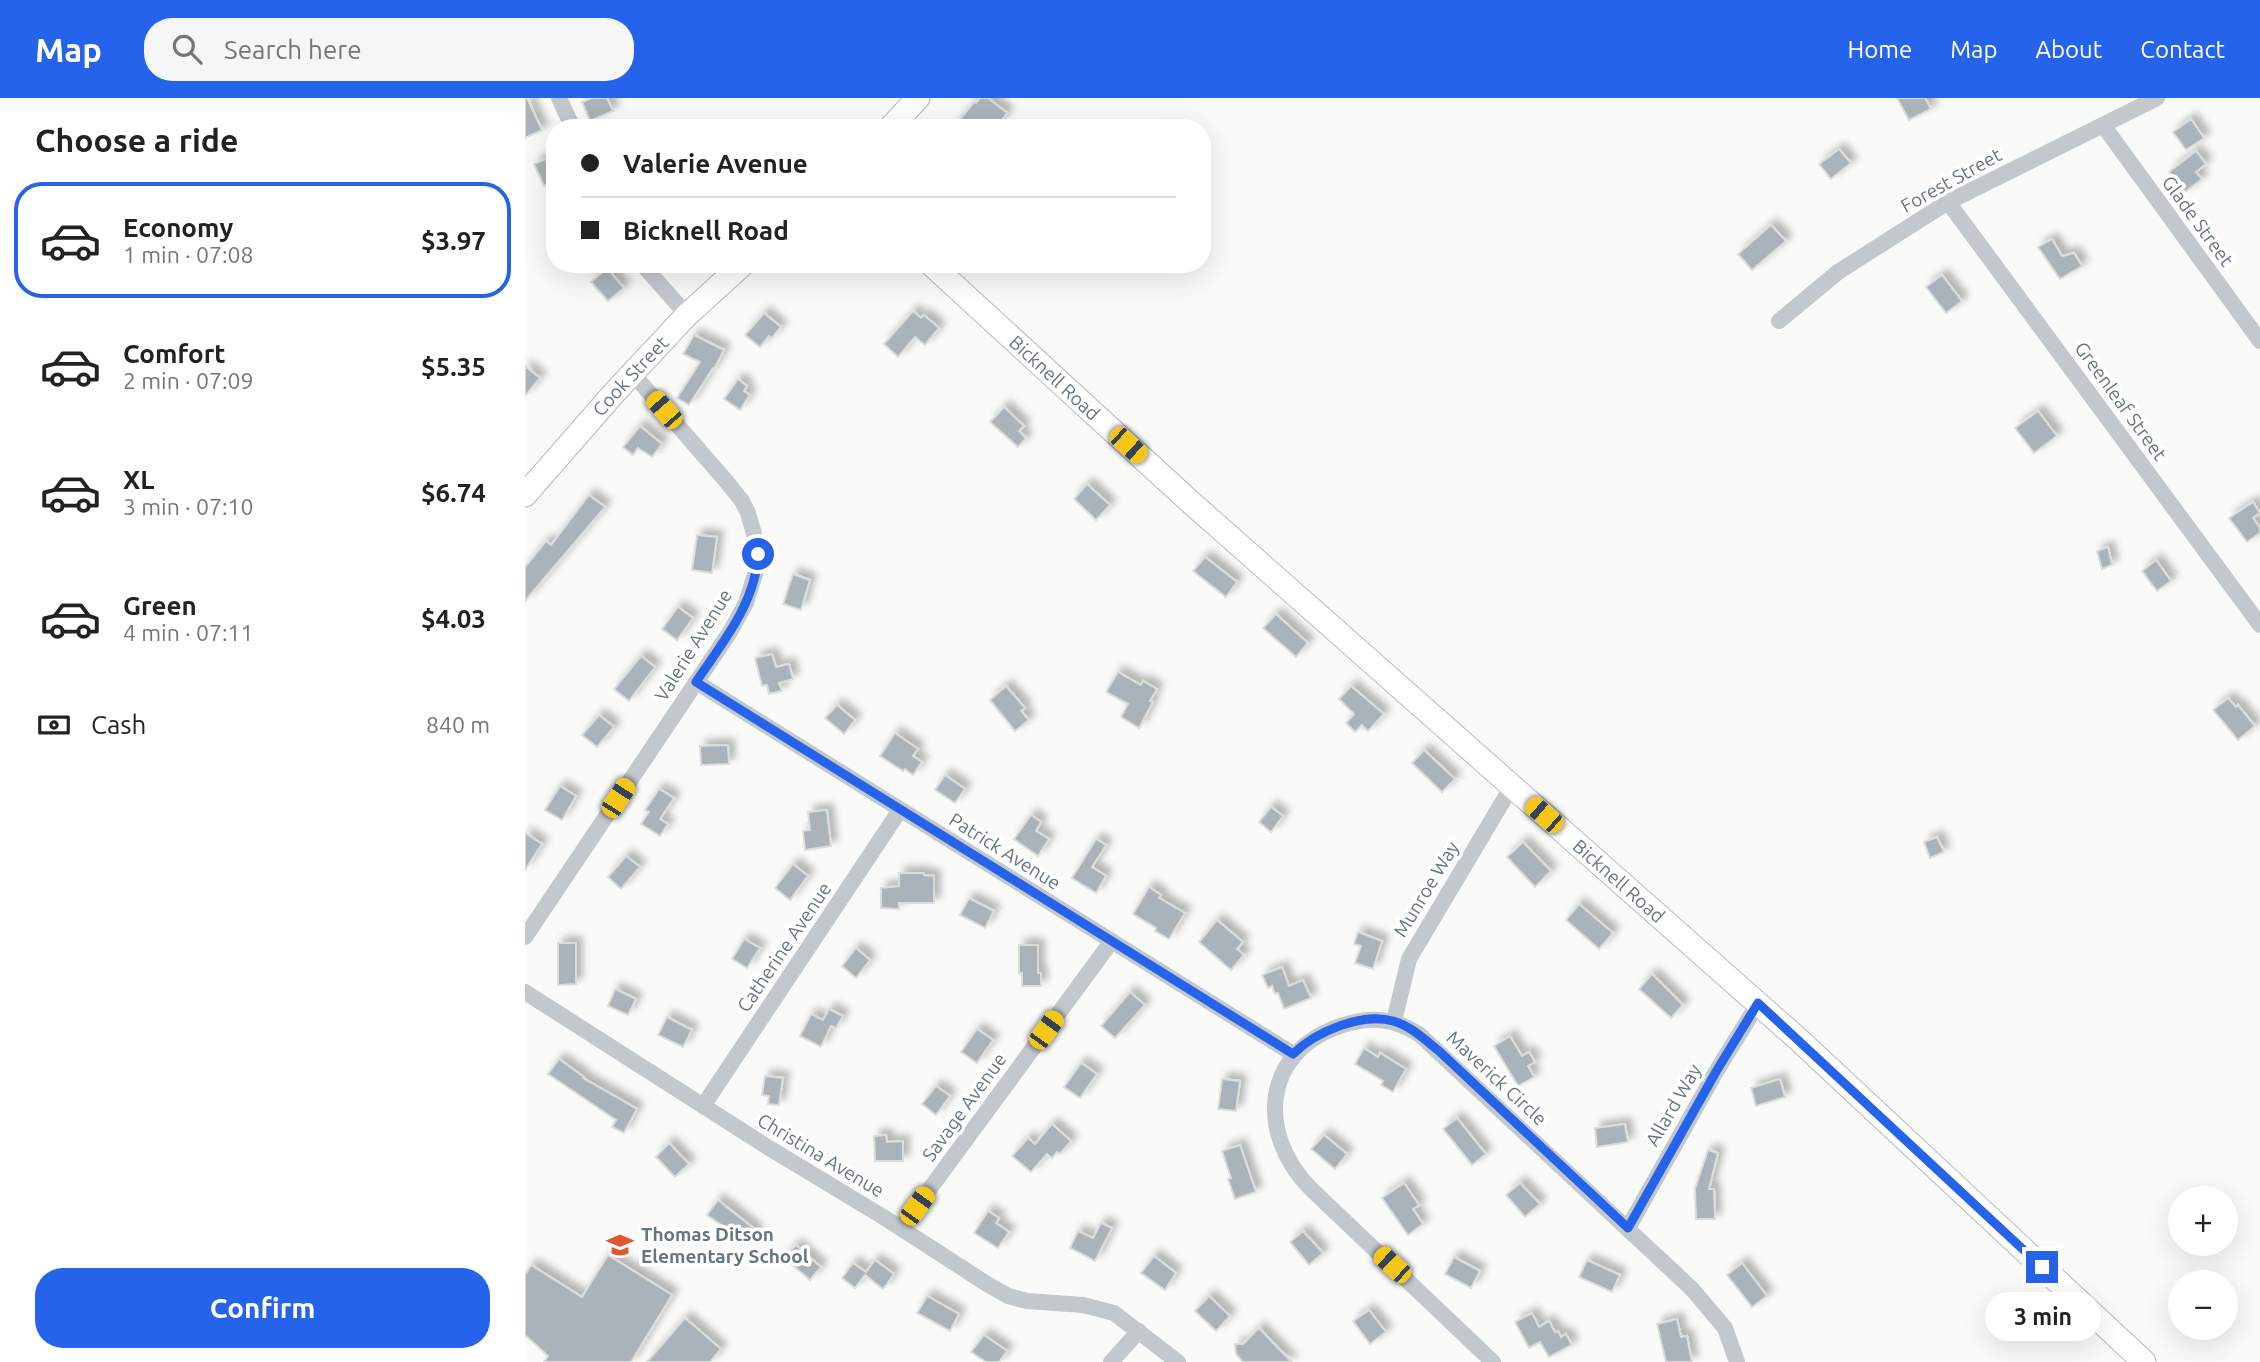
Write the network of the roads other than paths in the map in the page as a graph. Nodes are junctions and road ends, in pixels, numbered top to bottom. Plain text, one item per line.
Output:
1 (559, 98) edge
2 (918, 98) edge
3 (2157, 98) edge
4 (569, 119) edge
5 (898, 119) edge
6 (2103, 125) junction
7 (1948, 202) junction
8 (649, 273) edge
9 (733, 273) edge
10 (941, 273) edge
11 (687, 315) junction
12 (1779, 321) dead end
13 (2260, 341) edge
14 (633, 374) junction
15 (527, 487) edge
16 (2260, 625) edge
17 (696, 682) junction
18 (1512, 786) junction
19 (900, 810) junction
20 (525, 937) edge
21 (1111, 942) junction
22 (525, 992) edge
23 (1758, 1003) junction
24 (1394, 1021) junction
25 (1293, 1054) junction
26 (703, 1107) junction
27 (901, 1228) junction
28 (1628, 1228) junction
29 (1139, 1331) junction
30 (1111, 1362) edge
31 (1178, 1362) edge
32 (1493, 1362) edge
33 (1737, 1362) edge
34 (2144, 1362) edge

1 - 4 street
2 - 5 street
3 - 6 street, Forest Street
6 - 7 street, Forest Street
6 - 13 street, Glade Street
7 - 12 street, Forest Street
7 - 16 street, Greenleaf Street
8 - 11 street
9 - 11 street, Cook Street
10 - 18 street, Bicknell Road
11 - 14 street, Cook Street
14 - 15 street, Cook Street
14 - 17 street, Valerie Avenue
17 - 19 street, Patrick Avenue
17 - 20 street, Valerie Avenue
18 - 23 street, Bicknell Road
18 - 24 street, Munroe Way
19 - 21 street, Patrick Avenue
19 - 26 street, Catherine Avenue
21 - 25 street, Patrick Avenue
21 - 27 street, Savage Avenue
22 - 26 street, Christina Avenue
23 - 28 street, Allard Way
23 - 34 street, Bicknell Road
24 - 25 street
24 - 28 street, Maverick Circle
25 - 32 street
26 - 27 street, Christina Avenue
27 - 29 street, Christina Avenue
28 - 33 street, Maverick Circle
29 - 30 street
29 - 31 street, Christina Avenue

